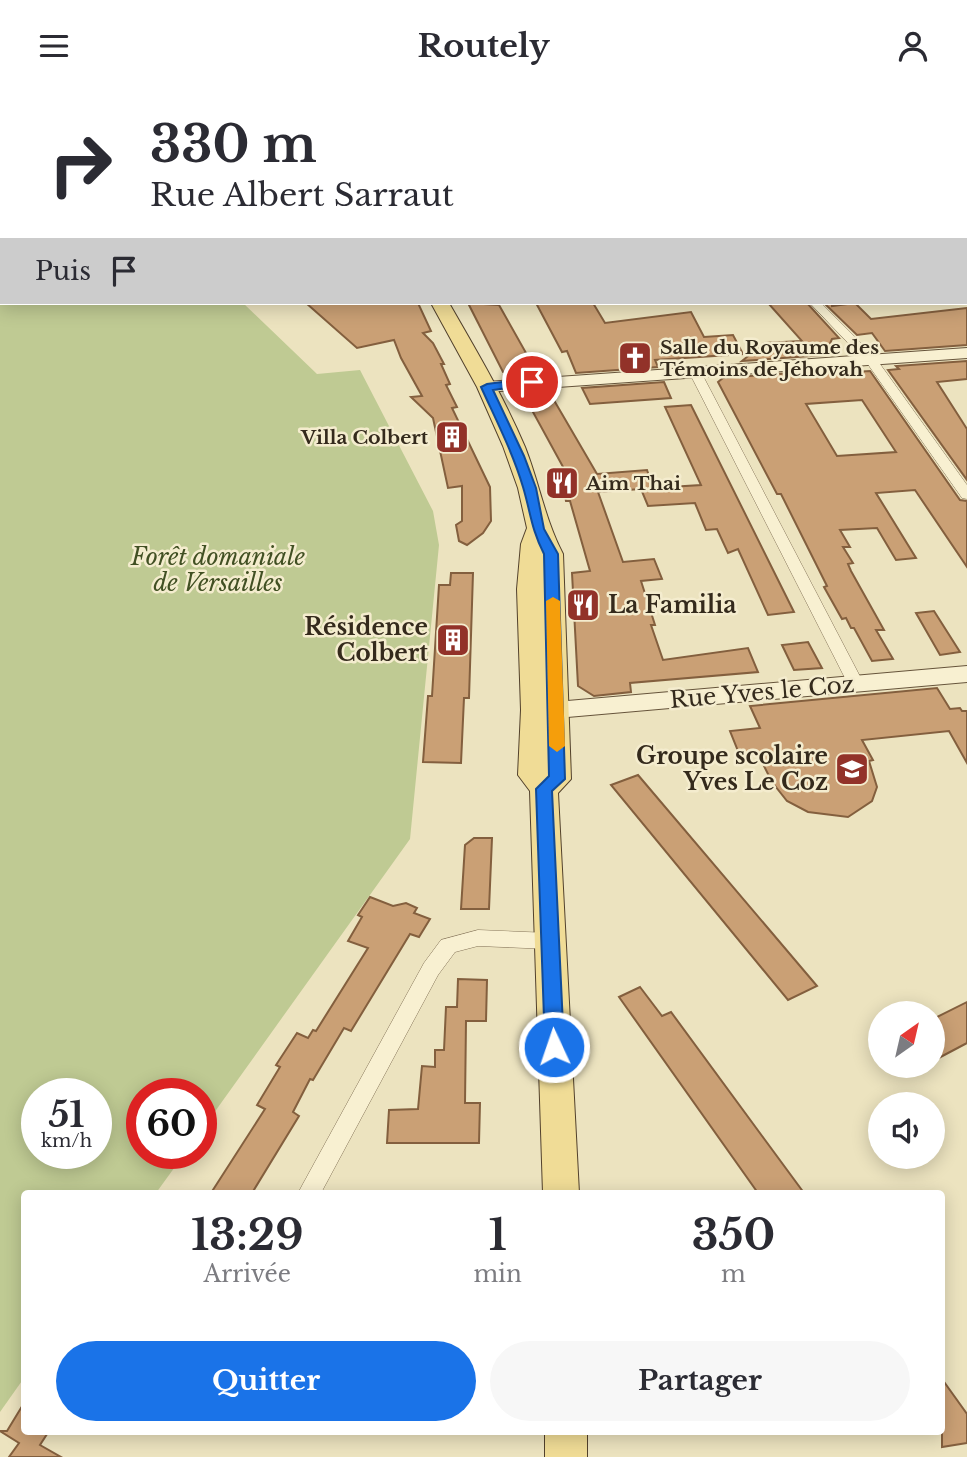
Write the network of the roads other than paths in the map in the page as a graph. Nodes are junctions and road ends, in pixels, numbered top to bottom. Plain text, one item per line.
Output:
1 (441, 305) edge
2 (818, 305) edge
3 (967, 353) edge
4 (872, 360) junction
5 (695, 372) junction
6 (487, 387) junction
7 (967, 495) edge
8 (967, 674) edge
9 (856, 684) junction
10 (545, 711) junction
11 (550, 941) junction
12 (311, 1190) edge
13 (561, 1190) edge
14 (566, 1435) edge
15 (566, 1457) edge

1 - 6 main road
2 - 4 street
3 - 4 main road
4 - 5 main road
4 - 7 street
5 - 6 main road
5 - 9 street
6 - 10 main road
8 - 9 main road, Rue Yves le Coz
9 - 10 main road, Rue Yves le Coz
10 - 11 main road
11 - 12 street
11 - 13 main road
14 - 15 main road

